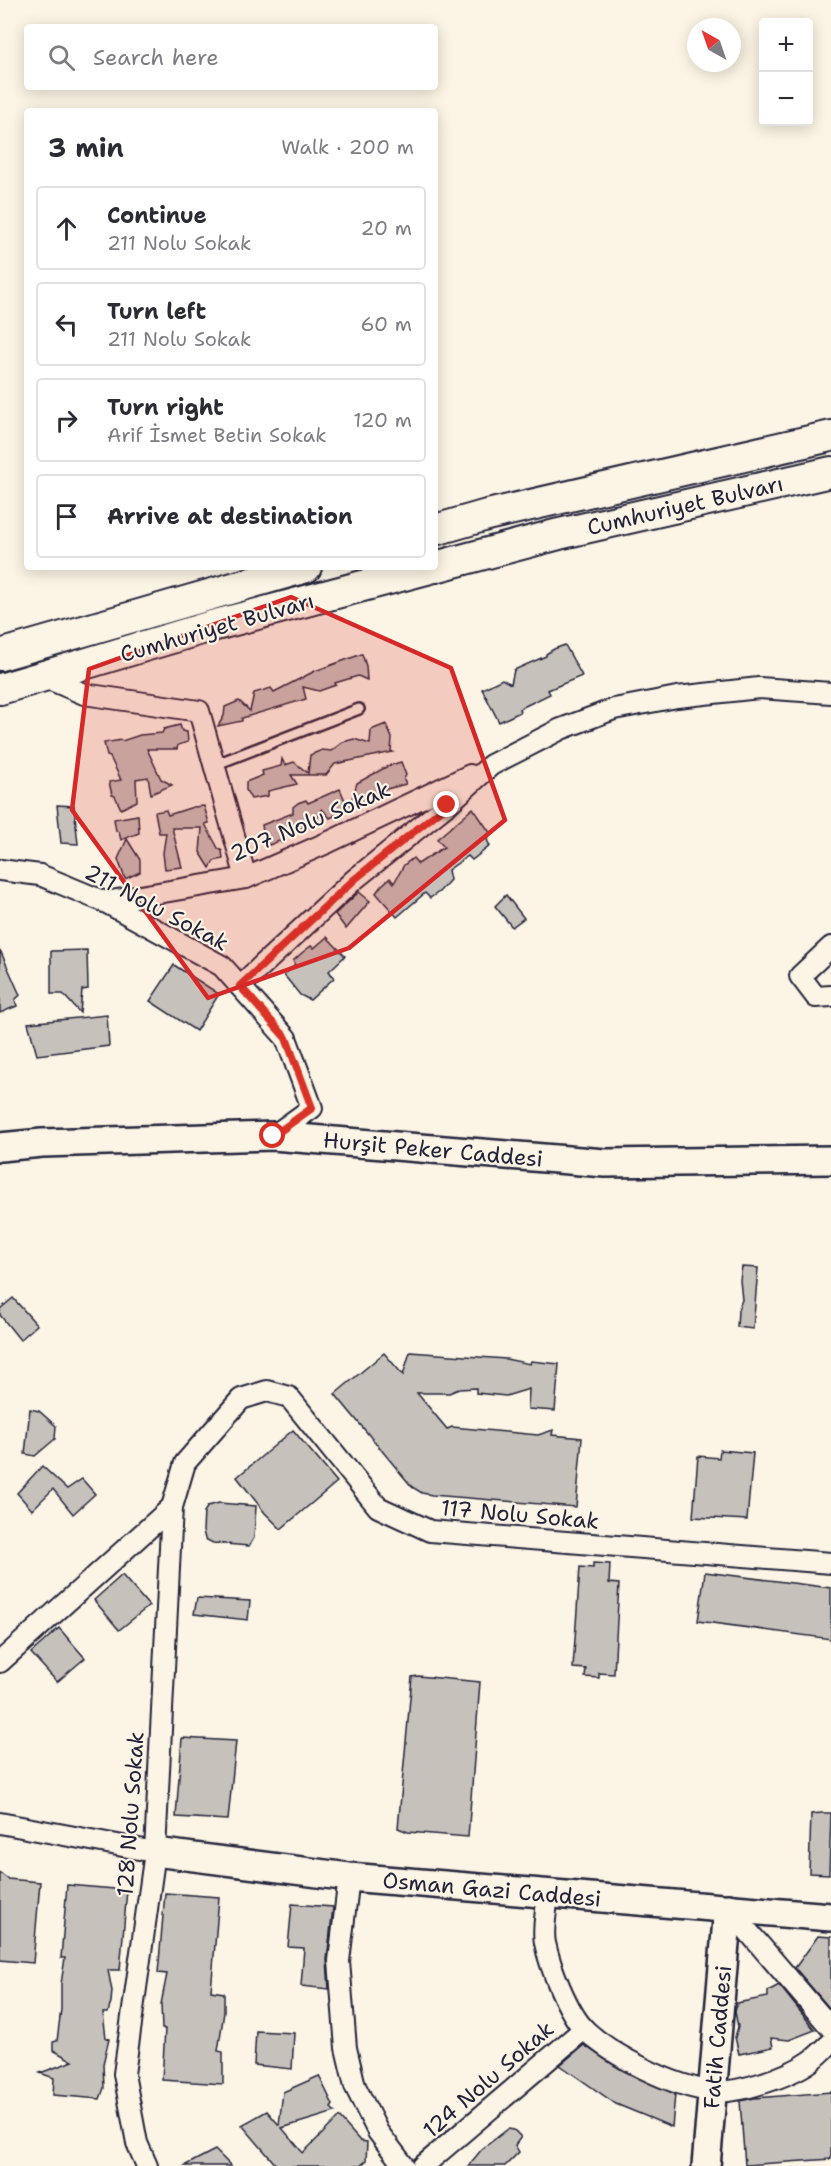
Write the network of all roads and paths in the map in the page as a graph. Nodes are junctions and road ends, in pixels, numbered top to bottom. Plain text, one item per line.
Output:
1 (831, 436) edge
2 (831, 472) edge
3 (438, 529) edge
4 (438, 566) edge
5 (296, 570) edge
6 (424, 570) edge
7 (0, 655) edge
8 (44, 677) junction
9 (0, 689) edge
10 (831, 693) edge
11 (359, 709) dead end
12 (214, 765) junction
13 (491, 765) junction
14 (0, 870) edge
15 (246, 878) junction
16 (105, 902) junction
17 (831, 947) edge
18 (240, 986) junction
19 (831, 996) edge
20 (273, 1136) junction
21 (0, 1147) edge
22 (831, 1160) edge
23 (185, 1463) joint
24 (172, 1507) junction
25 (831, 1563) edge
26 (0, 1662) edge
27 (0, 1823) edge
28 (155, 1851) junction
29 (349, 1877) junction
30 (549, 1893) junction
31 (728, 1908) junction
32 (831, 1917) edge
33 (831, 2028) edge
34 (584, 2029) junction
35 (831, 2043) edge
36 (712, 2092) junction
37 (147, 2166) edge
38 (404, 2166) edge
39 (423, 2166) edge
40 (706, 2166) edge

1 - 3 main road, Cumhuriyet Bulvarı
2 - 4 main road, Cumhuriyet Bulvarı
5 - 7 main road, Cumhuriyet Bulvarı
6 - 8 main road, Cumhuriyet Bulvarı
8 - 9 main road, Cumhuriyet Bulvarı
8 - 12 street
10 - 13 street
11 - 12 lane
12 - 15 street
13 - 15 street, 207 Nolu Sokak
13 - 18 street
14 - 16 street, 211 Nolu Sokak
15 - 16 street, 207 Nolu Sokak
16 - 18 street, 211 Nolu Sokak
17 - 19 street
18 - 20 street, 211 Nolu Sokak
20 - 21 street, Hurşit Peker Caddesi
20 - 22 street, Hurşit Peker Caddesi
23 - 24 street, 128 Nolu Sokak
23 - 25 street, 117 Nolu Sokak
24 - 26 street
24 - 28 street, 128 Nolu Sokak
27 - 28 street
28 - 29 street, Osman Gazi Caddesi
28 - 37 street, 128 Nolu Sokak
29 - 30 street, Osman Gazi Caddesi
29 - 38 street
30 - 31 street, Osman Gazi Caddesi
30 - 34 street
31 - 32 street, Osman Gazi Caddesi
31 - 33 street
31 - 36 street, Fatih Caddesi
34 - 36 street
34 - 39 street, 124 Nolu Sokak
35 - 36 street
36 - 40 street, Fatih Caddesi

